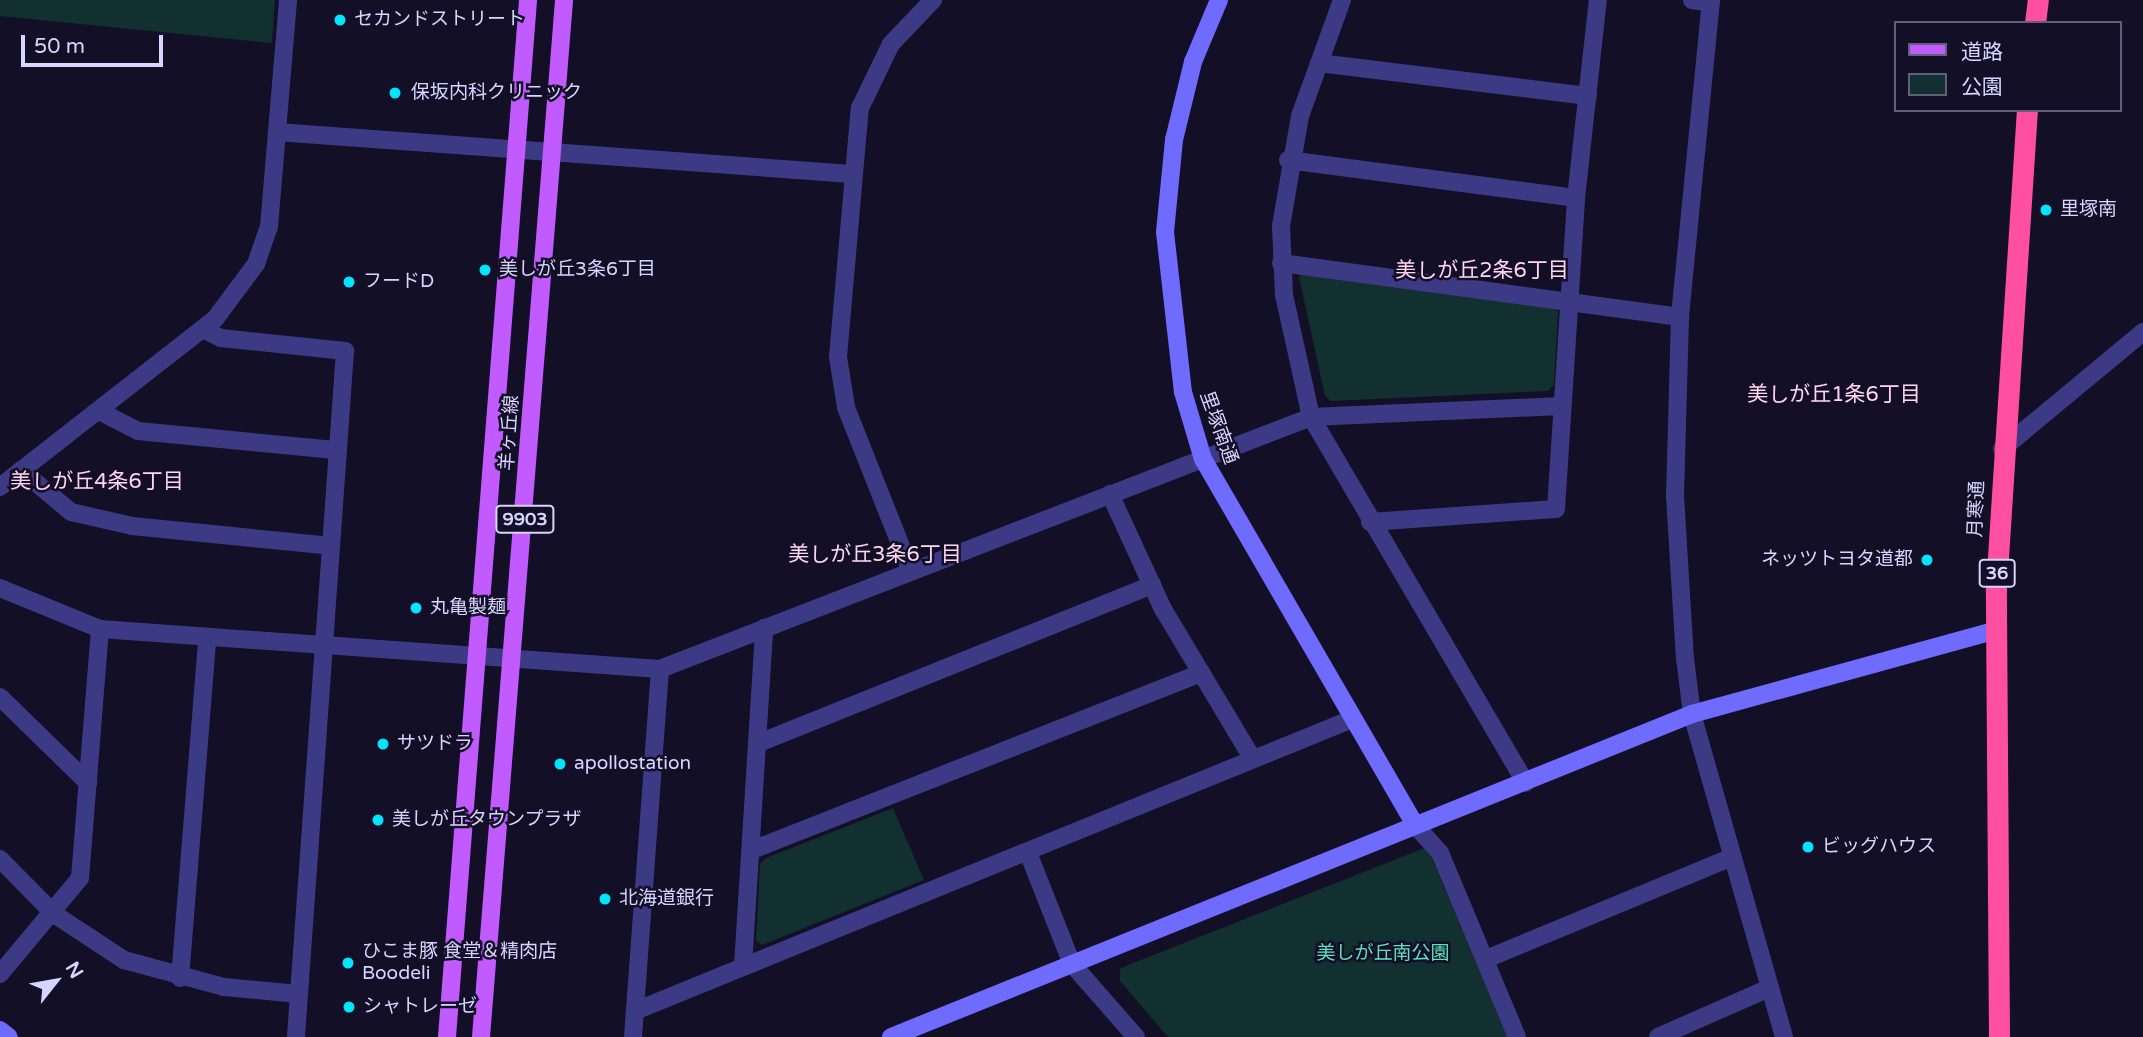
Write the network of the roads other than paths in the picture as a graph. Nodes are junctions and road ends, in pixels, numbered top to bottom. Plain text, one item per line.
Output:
1 (288, 0) edge
2 (528, 0) edge
3 (565, 0) edge
4 (933, 0) edge
5 (1219, 0) edge
6 (1342, 0) edge
7 (1598, 0) edge
8 (1692, 0) edge
9 (2038, 0) edge
10 (1711, 1) edge
11 (2035, 21) edge
12 (1319, 63) junction
13 (1588, 96) junction
14 (2027, 112) edge
15 (277, 132) junction
16 (517, 147) junction
17 (553, 149) junction
18 (1288, 160) junction
19 (852, 174) junction
20 (1576, 198) junction
21 (1280, 263) junction
22 (1569, 299) junction
23 (1680, 317) junction
24 (203, 329) junction
25 (2143, 332) edge
26 (1561, 406) junction
27 (99, 411) junction
28 (1311, 417) junction
29 (2002, 449) junction
30 (337, 450) junction
31 (1203, 459) junction
32 (21, 470) junction
33 (0, 487) edge
34 (1111, 494) junction
35 (1370, 522) junction
36 (331, 546) junction
37 (910, 569) junction
38 (1152, 585) junction
39 (0, 588) edge
40 (764, 628) junction
41 (100, 629) junction
42 (1996, 630) junction
43 (207, 640) junction
44 (324, 649) junction
45 (477, 659) junction
46 (514, 661) junction
47 (660, 669) junction
48 (1201, 673) junction
49 (0, 697) edge
50 (1692, 715) junction
51 (1350, 720) junction
52 (759, 743) junction
53 (1252, 758) junction
54 (88, 783) junction
55 (1526, 783) junction
56 (1415, 825) junction
57 (752, 850) junction
58 (1029, 855) junction
59 (1730, 858) junction
60 (0, 859) edge
61 (54, 914) junction
62 (1486, 959) junction
63 (1072, 964) junction
64 (743, 966) junction
65 (0, 974) edge
66 (180, 978) junction
67 (1769, 988) junction
68 (299, 994) junction
69 (635, 1011) junction
70 (0, 1030) edge
71 (9, 1037) edge
72 (296, 1037) edge
73 (447, 1037) edge
74 (481, 1037) edge
75 (633, 1037) edge
76 (891, 1037) edge
77 (1136, 1037) edge
78 (1517, 1037) edge
79 (1658, 1037) edge
80 (1784, 1037) edge
81 (1999, 1037) edge

1 - 15 street
2 - 16 main road, 羊ヶ丘線 / 9903
3 - 17 main road, 羊ヶ丘線 / 9903
4 - 19 street
5 - 31 street, 里塚南通
6 - 12 street
7 - 13 street
8 - 10 street
9 - 11 highway
10 - 23 street
12 - 13 street
12 - 18 street
13 - 20 street
14 - 29 highway, 月寒通 / 36
15 - 16 street
15 - 24 street
16 - 17 street
16 - 45 main road, 羊ヶ丘線 / 9903
17 - 19 street
17 - 46 main road, 羊ヶ丘線 / 9903
18 - 20 street
18 - 21 street
19 - 37 street
20 - 22 street
21 - 22 street
21 - 28 street
22 - 23 street
22 - 26 street
23 - 50 street
24 - 27 street
24 - 30 street
25 - 29 street
26 - 28 street
26 - 35 street
27 - 30 street
27 - 32 street
28 - 31 street
28 - 35 street
29 - 42 highway, 月寒通 / 36
30 - 36 street
31 - 34 street
31 - 51 street, 里塚南通
32 - 33 street
32 - 36 street
34 - 37 street
34 - 38 street
35 - 55 street
36 - 44 street
37 - 40 street
38 - 48 street
38 - 52 street
39 - 41 street
40 - 47 street
40 - 52 street
41 - 43 street
41 - 54 street
42 - 50 street
42 - 81 highway, 月寒通 / 36
43 - 44 street
43 - 66 street
44 - 45 street
44 - 68 street
45 - 46 street
45 - 73 main road, 羊ヶ丘線 / 9903
46 - 47 street
46 - 74 main road, 羊ヶ丘線 / 9903
47 - 69 street
48 - 53 street
48 - 57 street
49 - 54 street
50 - 55 street
50 - 59 street
51 - 53 street
51 - 56 street, 里塚南通
52 - 57 street
53 - 58 street
54 - 61 street
55 - 56 street
56 - 62 street
56 - 63 street
57 - 64 street
58 - 63 street
58 - 64 street
59 - 62 street
59 - 67 street
60 - 61 street
61 - 65 street
61 - 66 street
62 - 78 street
63 - 76 street
63 - 77 street
64 - 69 street
66 - 68 street
67 - 79 street
67 - 80 street
68 - 72 street
69 - 75 street
70 - 71 street

